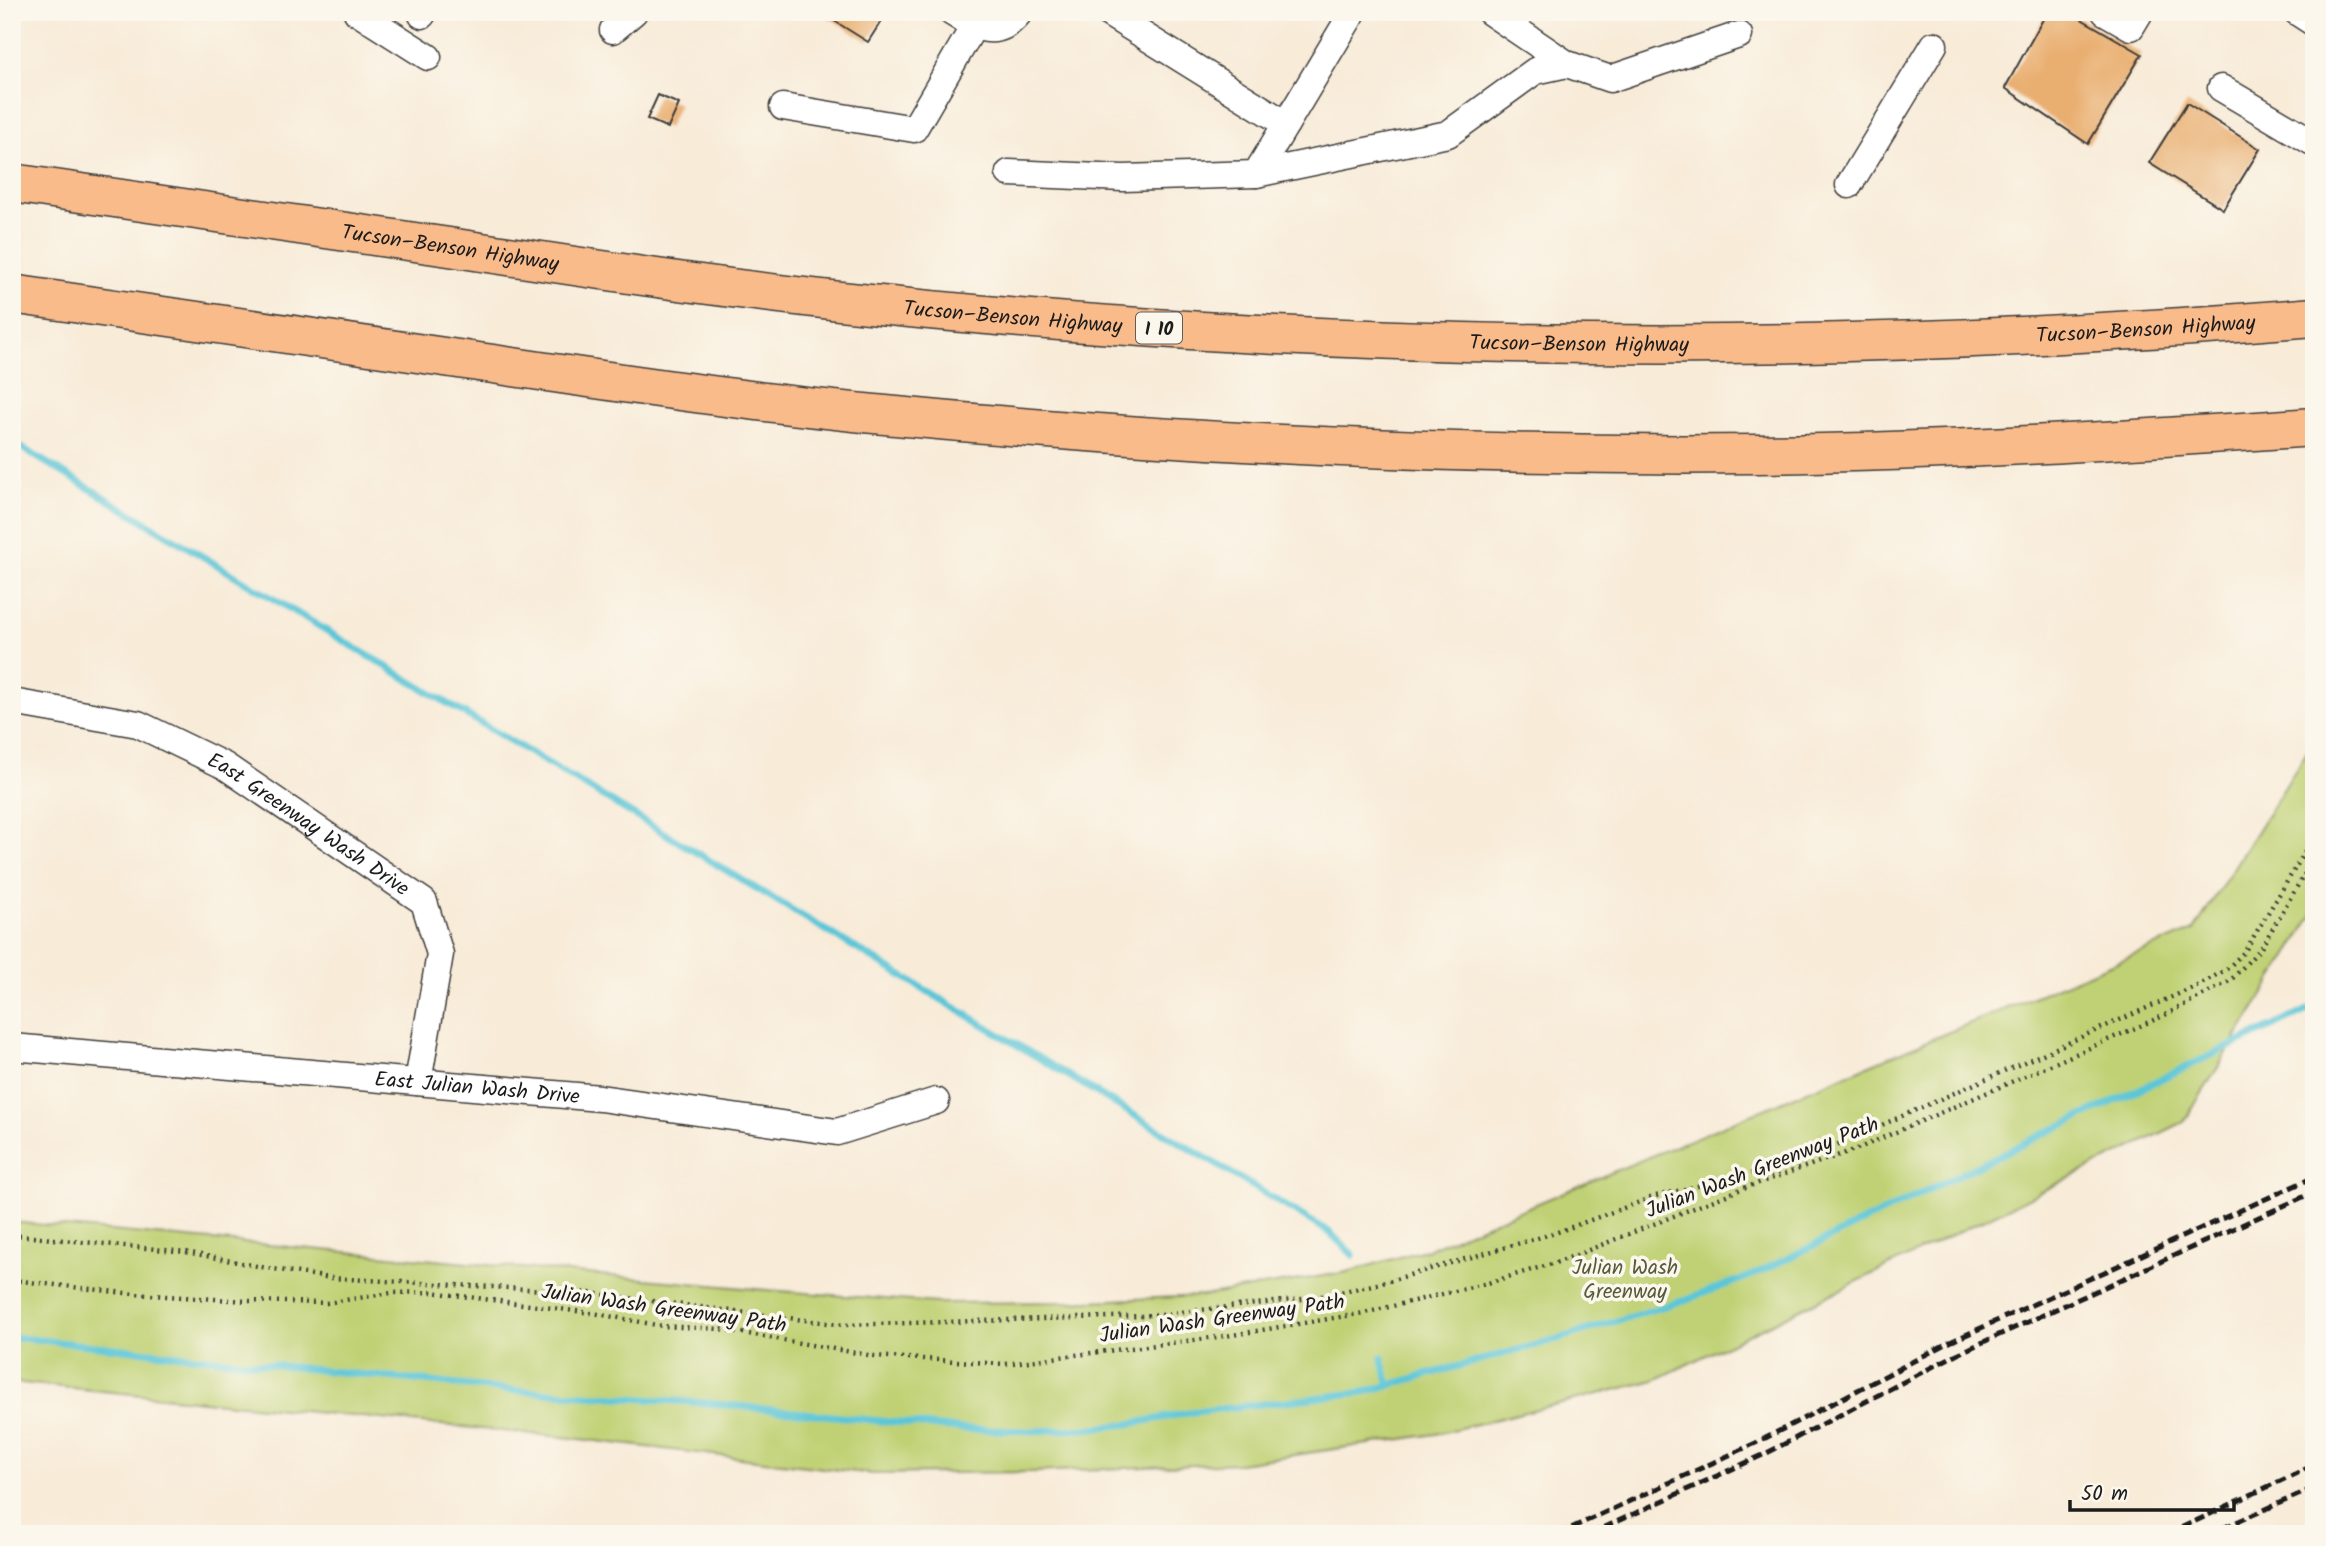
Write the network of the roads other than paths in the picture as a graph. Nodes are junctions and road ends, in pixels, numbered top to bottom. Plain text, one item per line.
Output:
1 (357, 12) edge
2 (634, 12) edge
3 (951, 12) edge
4 (1020, 12) edge
5 (1106, 12) edge
6 (1353, 12) edge
7 (1490, 12) edge
8 (2105, 12) edge
9 (2140, 12) edge
10 (2297, 12) edge
11 (2314, 23) edge
12 (974, 26) junction
13 (613, 30) dead end
14 (1739, 35) dead end
15 (1934, 46) dead end
16 (428, 57) dead end
17 (1567, 64) junction
18 (2221, 88) dead end
19 (783, 107) dead end
20 (1286, 124) junction
21 (2314, 143) edge
22 (1009, 173) dead end
23 (1256, 174) junction
24 (12, 183) edge
25 (1849, 185) dead end
26 (12, 294) edge
27 (2314, 317) edge
28 (2314, 427) edge
29 (12, 702) edge
30 (12, 1047) edge
31 (418, 1082) junction
32 (936, 1101) dead end

1 - 16 street
2 - 13 street
3 - 12 street
4 - 12 street
5 - 20 street
6 - 20 street
7 - 17 street
8 - 9 street
10 - 11 street
12 - 19 street
14 - 17 street
15 - 25 street
17 - 23 street
18 - 21 street
20 - 23 street
22 - 23 street
24 - 27 highway, Tucson–Benson Highway / I 10
26 - 28 highway
29 - 31 street, East Greenway Wash Drive
30 - 31 street, East Julian Wash Drive
31 - 32 street, East Julian Wash Drive

